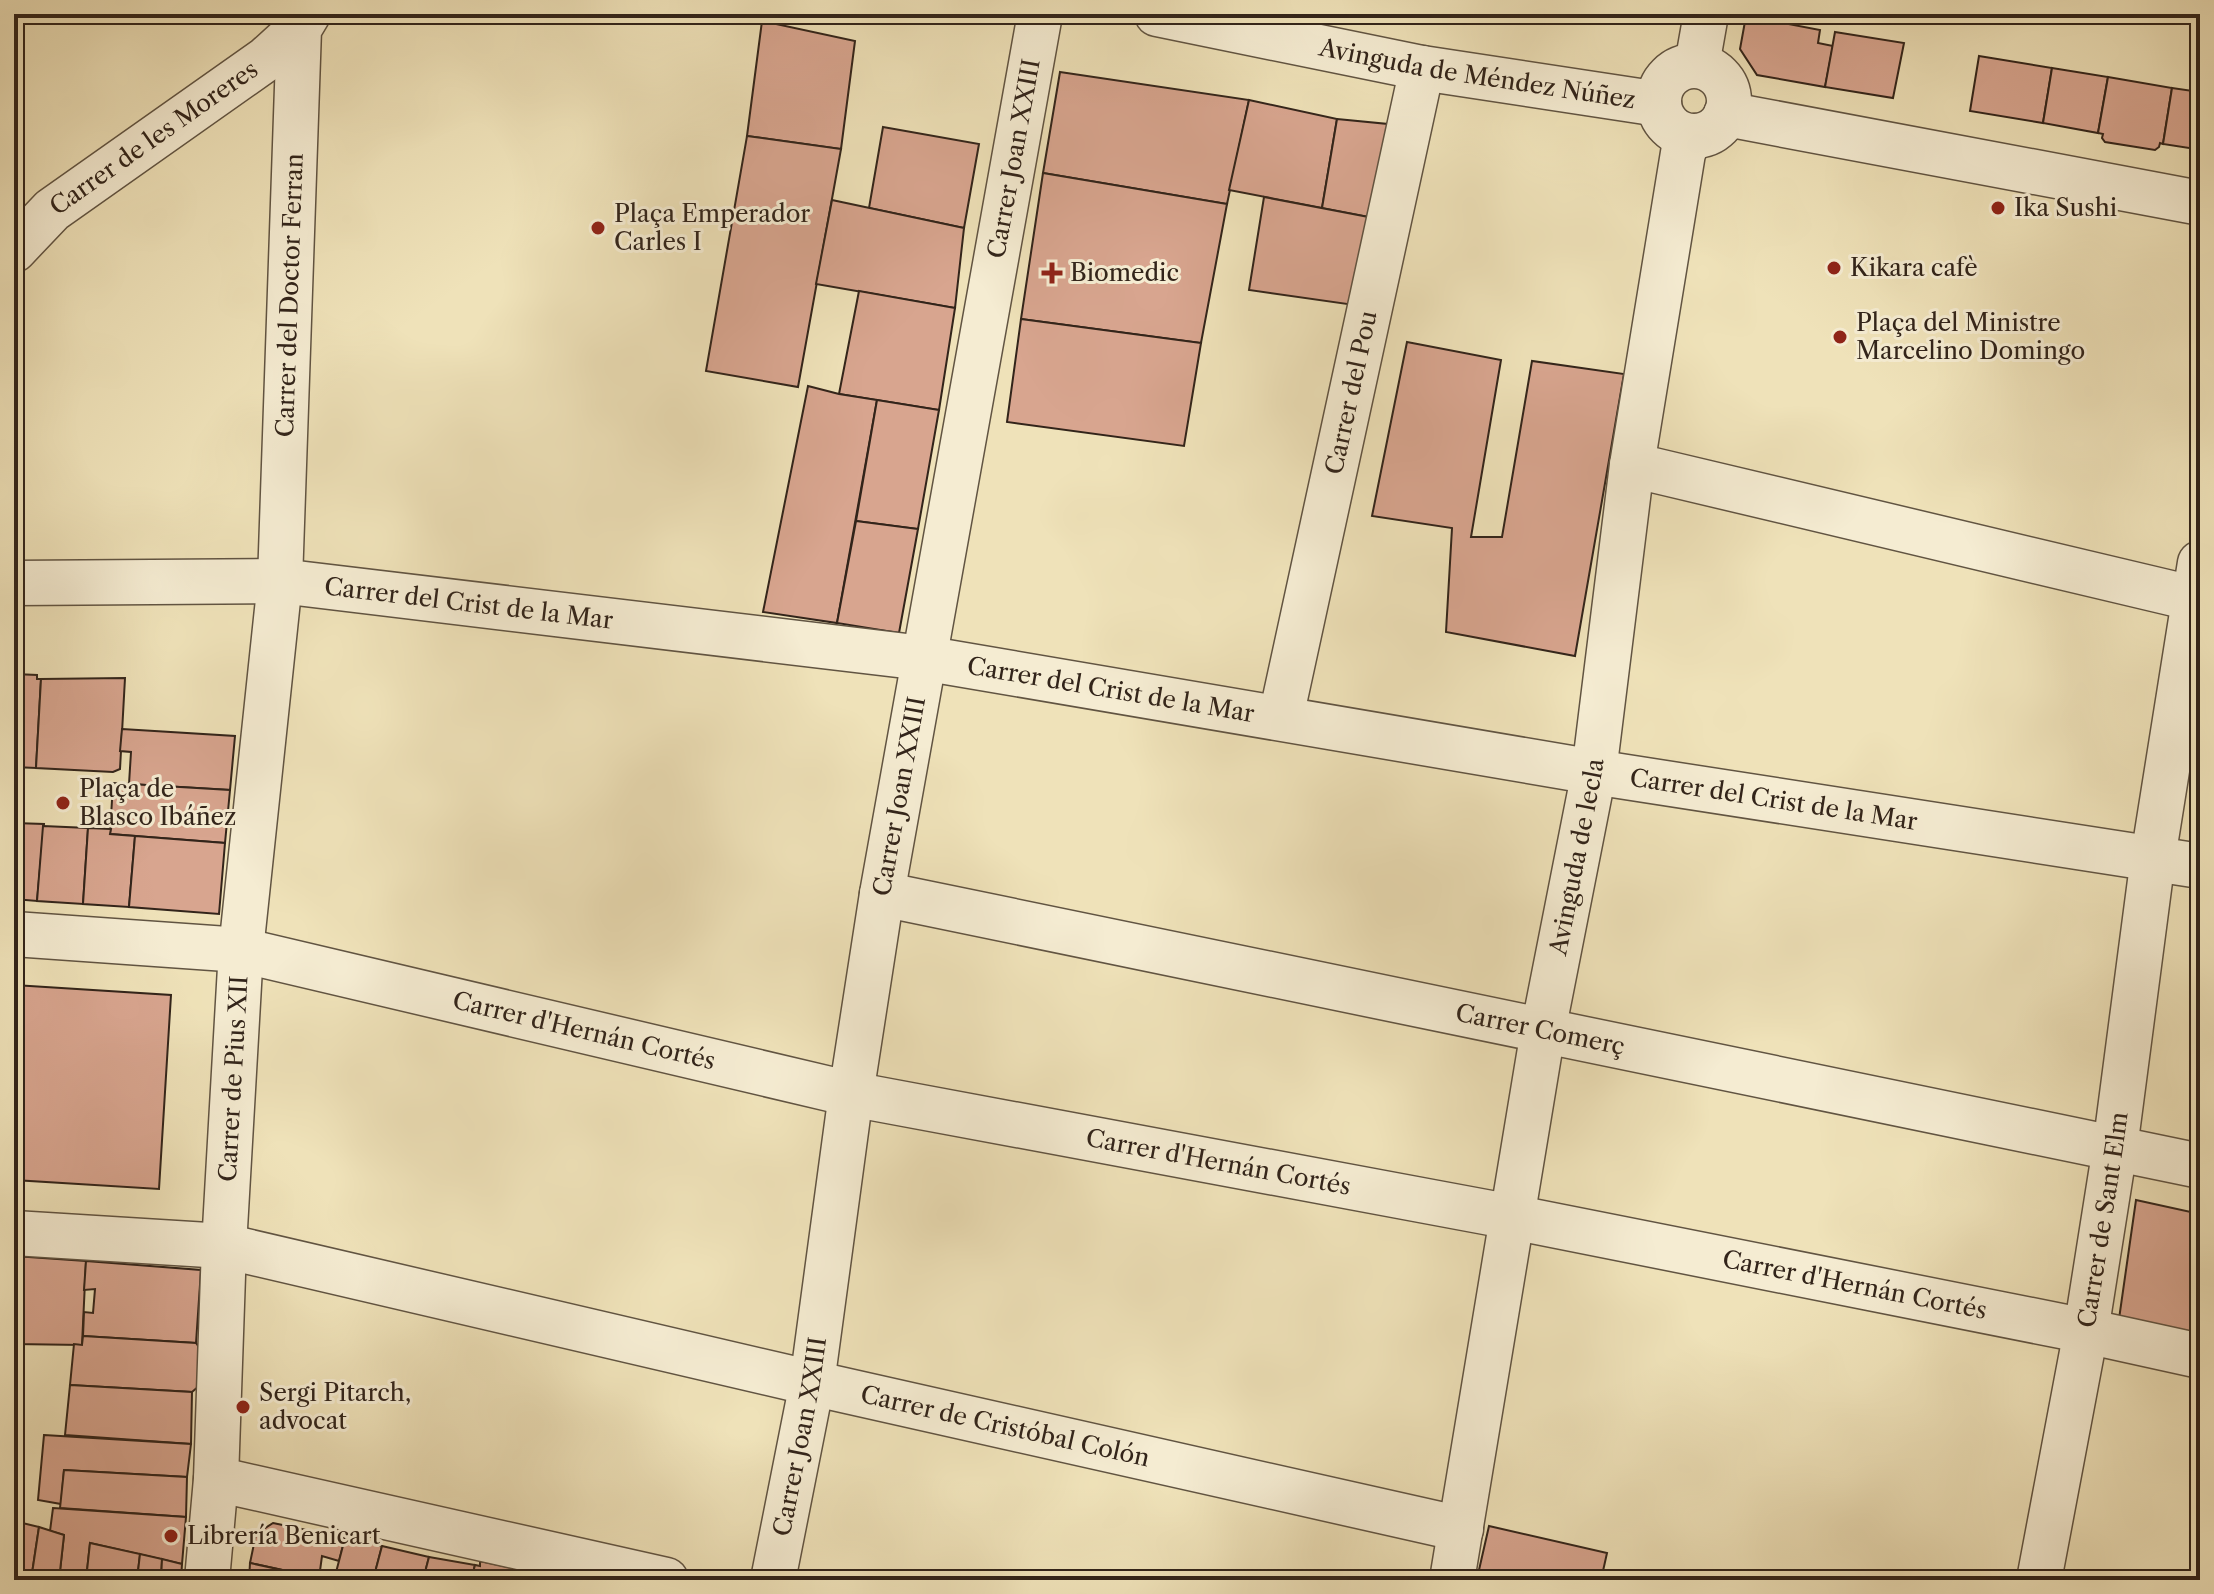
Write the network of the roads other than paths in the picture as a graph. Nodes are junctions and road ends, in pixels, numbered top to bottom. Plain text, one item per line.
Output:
1 (1040, 14) edge
2 (1157, 14) edge
3 (1706, 14) edge
4 (294, 19) edge
5 (1697, 65) junction
6 (1422, 68) junction
7 (1659, 104) junction
8 (1711, 125) junction
9 (2200, 203) edge
10 (14, 250) edge
11 (1632, 465) junction
12 (280, 581) junction
13 (14, 583) edge
14 (2198, 587) edge
15 (923, 658) junction
16 (1281, 717) junction
17 (1594, 772) junction
18 (2153, 858) junction
19 (2200, 866) edge
20 (882, 894) junction
21 (14, 934) edge
22 (241, 950) junction
23 (1543, 1031) junction
24 (851, 1094) junction
25 (2115, 1148) junction
26 (2200, 1166) edge
27 (1512, 1217) junction
28 (14, 1233) edge
29 (224, 1246) junction
30 (2086, 1331) junction
31 (2200, 1356) edge
32 (812, 1383) junction
33 (216, 1479) junction
34 (1461, 1529) junction
35 (207, 1580) edge
36 (666, 1580) edge
37 (773, 1580) edge
38 (1452, 1580) edge
39 (2039, 1580) edge

1 - 15 street, Carrer Joan XXIII
2 - 6 street, Avinguda de Méndez Núñez
3 - 5 street
4 - 10 street, Carrer de les Moreres
4 - 12 street, Carrer del Doctor Ferran
5 - 7 street
5 - 8 street
6 - 7 street, Avinguda de Méndez Núñez
6 - 16 street, Carrer del Pou
7 - 8 street
8 - 9 street
8 - 11 street, Avinguda de lecla
11 - 14 street
11 - 17 street, Avinguda de lecla
12 - 13 street, Carrer del Crist de la Mar
12 - 15 street, Carrer del Crist de la Mar
12 - 22 street, Carrer de Pius XII
14 - 18 street, Carrer de Sant Elm
15 - 16 street, Carrer del Crist de la Mar
15 - 20 street, Carrer Joan XXIII
16 - 17 street, Carrer del Crist de la Mar
17 - 18 street, Carrer del Crist de la Mar
17 - 23 street, Avinguda de lecla
18 - 19 street, Carrer del Crist de la Mar
18 - 25 street, Carrer de Sant Elm
20 - 23 street, Carrer Comerç
20 - 24 street, Carrer Joan XXIII
21 - 22 street, Carrer d'Hernán Cortés
22 - 24 street, Carrer d'Hernán Cortés
22 - 29 street, Carrer de Pius XII
23 - 25 street, Carrer Comerç
23 - 27 street, Avinguda de lecla
24 - 27 street, Carrer d'Hernán Cortés
24 - 32 street, Carrer Joan XXIII
25 - 26 street, Carrer Comerç
25 - 30 street, Carrer de Sant Elm
27 - 30 street, Carrer d'Hernán Cortés
27 - 34 street, Avinguda de lecla
28 - 29 street, Carrer de Cristóbal Colón
29 - 32 street, Carrer de Cristóbal Colón
29 - 33 street, Carrer de Pius XII
30 - 31 street, Carrer d'Hernán Cortés
30 - 39 street, Carrer de Sant Elm
32 - 34 street, Carrer de Cristóbal Colón
32 - 37 street, Carrer Joan XXIII
33 - 35 street, Carrer de Pius XII
33 - 36 street
34 - 38 street, Avinguda de lecla

